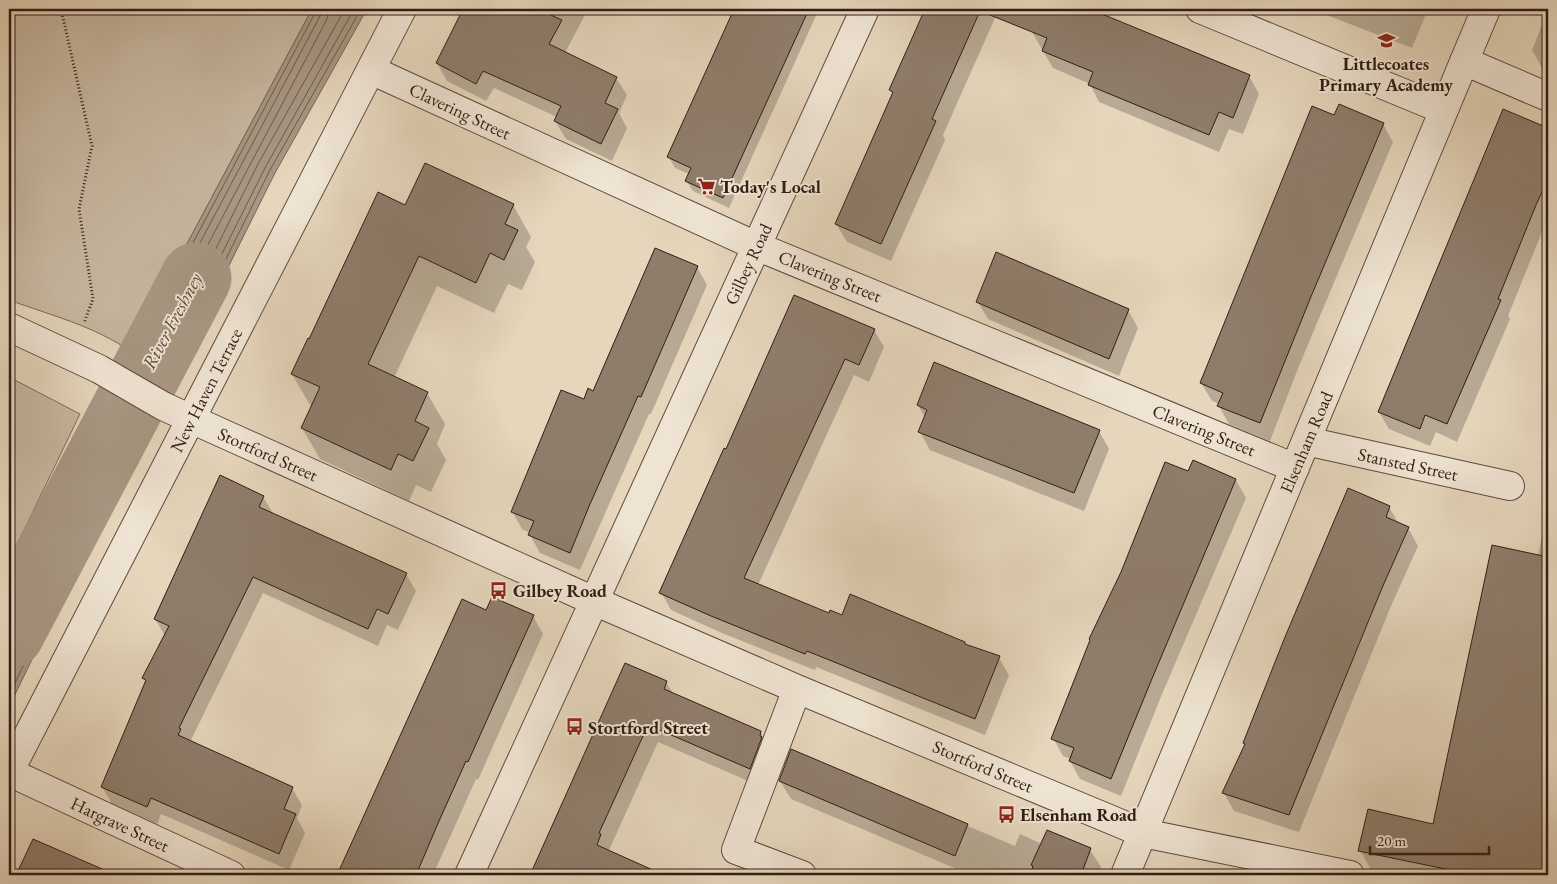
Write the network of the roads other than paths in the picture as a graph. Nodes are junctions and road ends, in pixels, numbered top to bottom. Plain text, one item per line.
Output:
1 (402, 9) edge
2 (865, 9) edge
3 (1200, 9) edge
4 (1486, 9) edge
5 (1464, 61) junction
6 (371, 70) junction
7 (1548, 97) edge
8 (1444, 110) junction
9 (756, 246) junction
10 (9, 327) edge
11 (191, 419) junction
12 (1306, 442) junction
13 (1295, 468) junction
14 (1510, 486) dead end
15 (594, 601) junction
16 (797, 689) junction
17 (9, 772) edge
18 (1143, 833) junction
19 (232, 875) edge
20 (469, 875) edge
21 (802, 875) edge
22 (1125, 875) edge
23 (1350, 875) edge

1 - 6 street, New Haven Terrace
2 - 9 street, Gilbey Road
3 - 8 street
4 - 5 street, Elsenham Road
5 - 7 street
5 - 8 street, Elsenham Road
6 - 9 street, Clavering Street
6 - 11 street, New Haven Terrace
8 - 12 street, Elsenham Road
9 - 13 street, Clavering Street
9 - 15 street, Gilbey Road
10 - 11 street, Stortford Street
11 - 15 street, Stortford Street
11 - 17 street, New Haven Terrace
12 - 13 street, Elsenham Road
12 - 14 street, Stansted Street
13 - 18 street, Elsenham Road
15 - 16 street, Stortford Street
15 - 20 street, Gilbey Road
16 - 18 street, Stortford Street
16 - 21 street
17 - 19 street, Hargrave Street
18 - 22 street, Elsenham Road
18 - 23 street, Stortford Street

